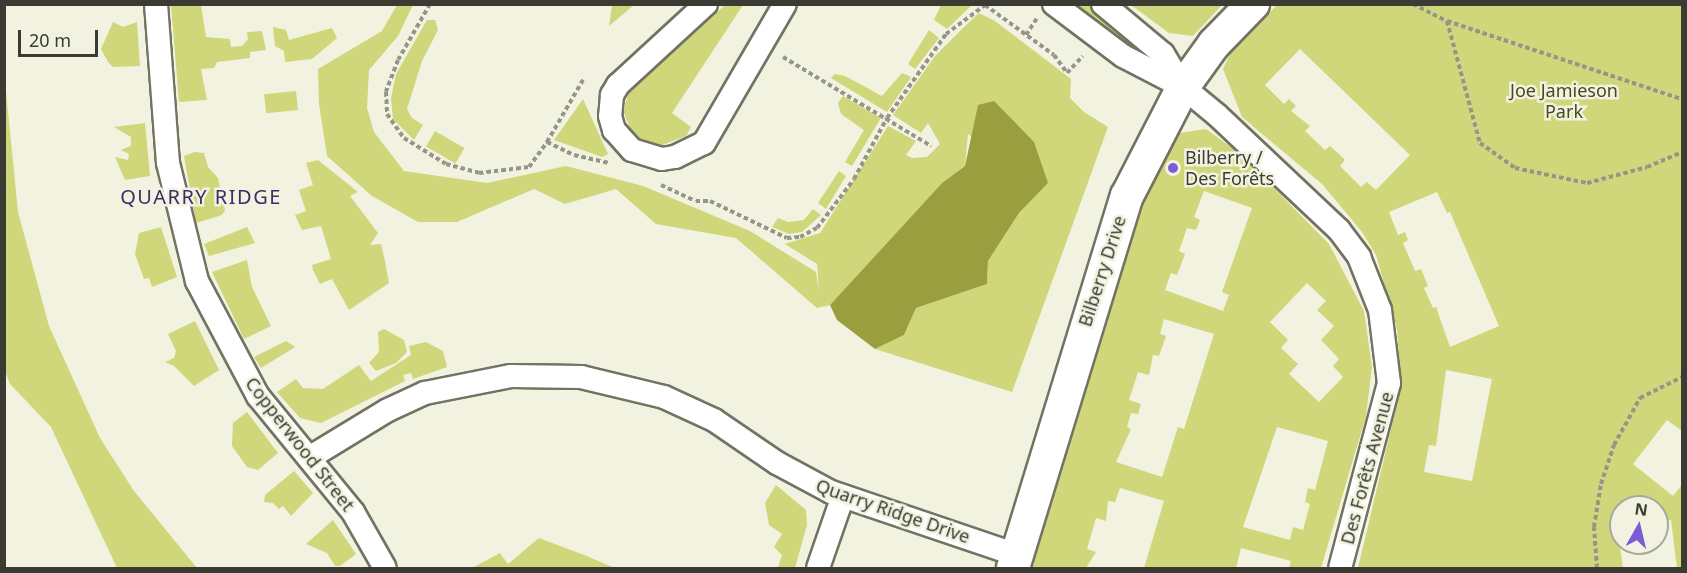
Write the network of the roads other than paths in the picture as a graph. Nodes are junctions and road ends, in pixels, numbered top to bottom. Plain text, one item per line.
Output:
1 (156, 4) edge
2 (706, 4) edge
3 (785, 4) edge
4 (1103, 4) edge
5 (1253, 4) edge
6 (1046, 11) edge
7 (1182, 87) junction
8 (309, 458) junction
9 (843, 496) junction
10 (1015, 562) edge
11 (385, 568) edge
12 (818, 568) edge
13 (1341, 568) edge

1 - 8 street, Copperwood Street
2 - 3 street
4 - 7 street
5 - 7 street, Bilberry Drive
6 - 7 street
7 - 10 street, Bilberry Drive
7 - 13 street, Des Forêts Avenue
8 - 9 street, Quarry Ridge Drive
8 - 11 street, Copperwood Street
9 - 10 street, Quarry Ridge Drive
9 - 12 street

